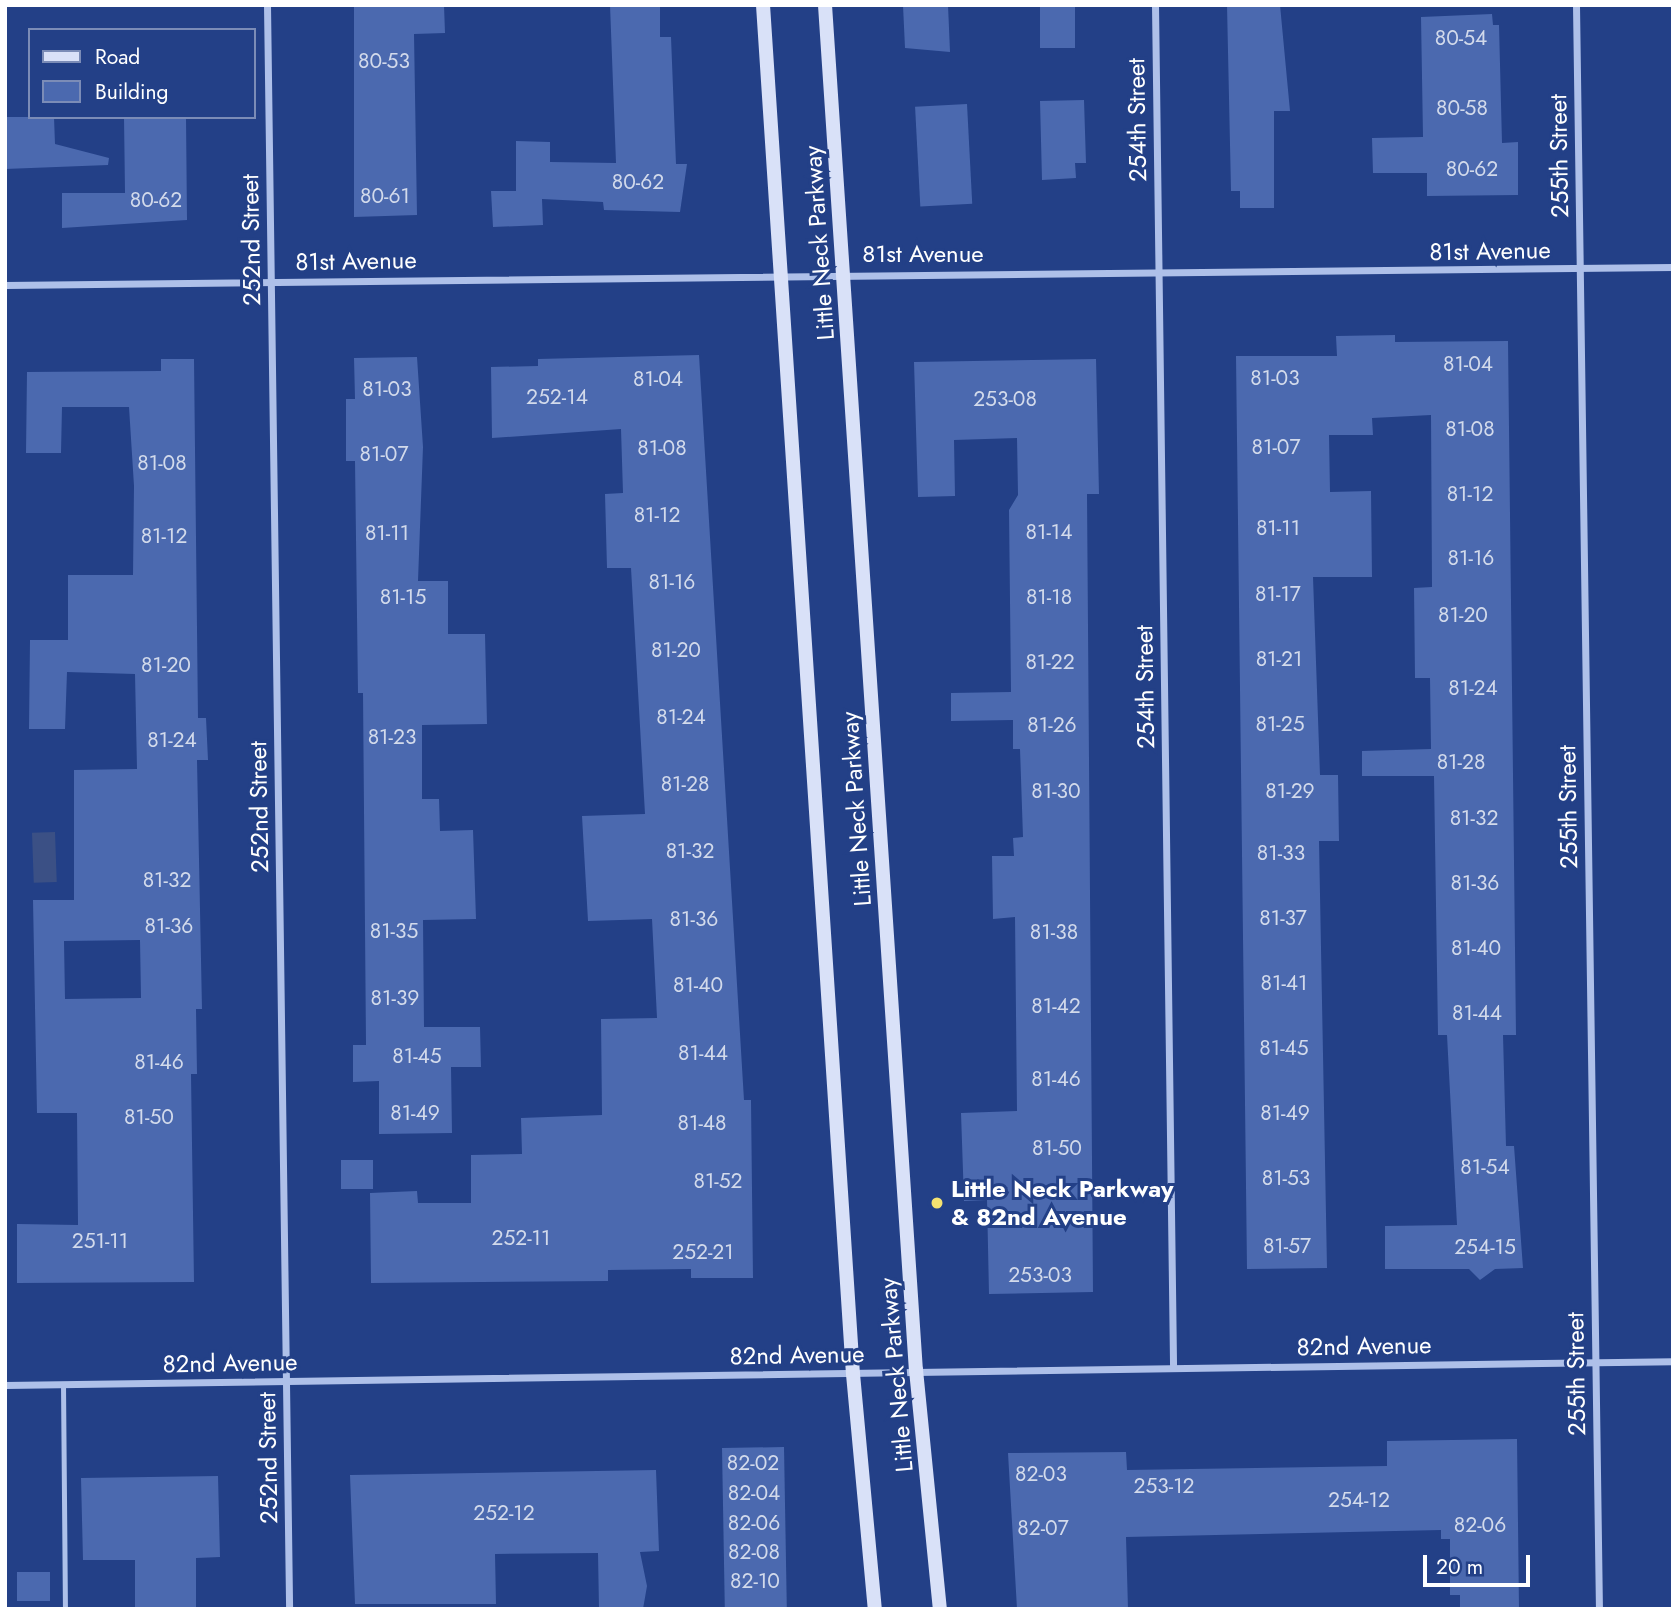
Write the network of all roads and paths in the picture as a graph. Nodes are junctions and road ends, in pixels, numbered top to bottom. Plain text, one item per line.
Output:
1 (267, 5) edge
2 (763, 5) edge
3 (825, 5) edge
4 (1155, 5) edge
5 (1576, 5) edge
6 (1673, 267) edge
7 (1580, 269) junction
8 (843, 272) junction
9 (1158, 274) junction
10 (780, 275) junction
11 (270, 281) junction
12 (5, 285) edge
13 (1673, 1361) edge
14 (1595, 1363) junction
15 (1173, 1368) junction
16 (916, 1370) junction
17 (853, 1374) junction
18 (286, 1381) junction
19 (63, 1384) junction
20 (5, 1385) edge
21 (65, 1609) edge
22 (289, 1609) edge
23 (875, 1609) edge
24 (940, 1609) edge
25 (1598, 1609) edge

1 - 11 street, 252nd Street
2 - 10 main road, Little Neck Parkway
3 - 8 main road, Little Neck Parkway
4 - 9 street, 254th Street
5 - 7 street, 255th Street
6 - 7 street, 81st Avenue
7 - 9 street, 81st Avenue
7 - 14 street, 255th Street
8 - 9 street, 81st Avenue
8 - 10 street, 81st Avenue
8 - 16 main road, Little Neck Parkway
9 - 15 street, 254th Street
10 - 11 street, 81st Avenue
10 - 17 main road, Little Neck Parkway
11 - 12 street, 81st Avenue
11 - 18 street, 252nd Street
13 - 14 street, 82nd Avenue
14 - 15 street, 82nd Avenue
14 - 25 street, 255th Street
15 - 16 street, 82nd Avenue
16 - 17 street, 82nd Avenue
16 - 24 main road, Little Neck Parkway
17 - 18 street, 82nd Avenue
17 - 23 main road, Little Neck Parkway
18 - 19 street, 82nd Avenue
18 - 22 street, 252nd Street
19 - 20 street, 82nd Avenue
19 - 21 lane

